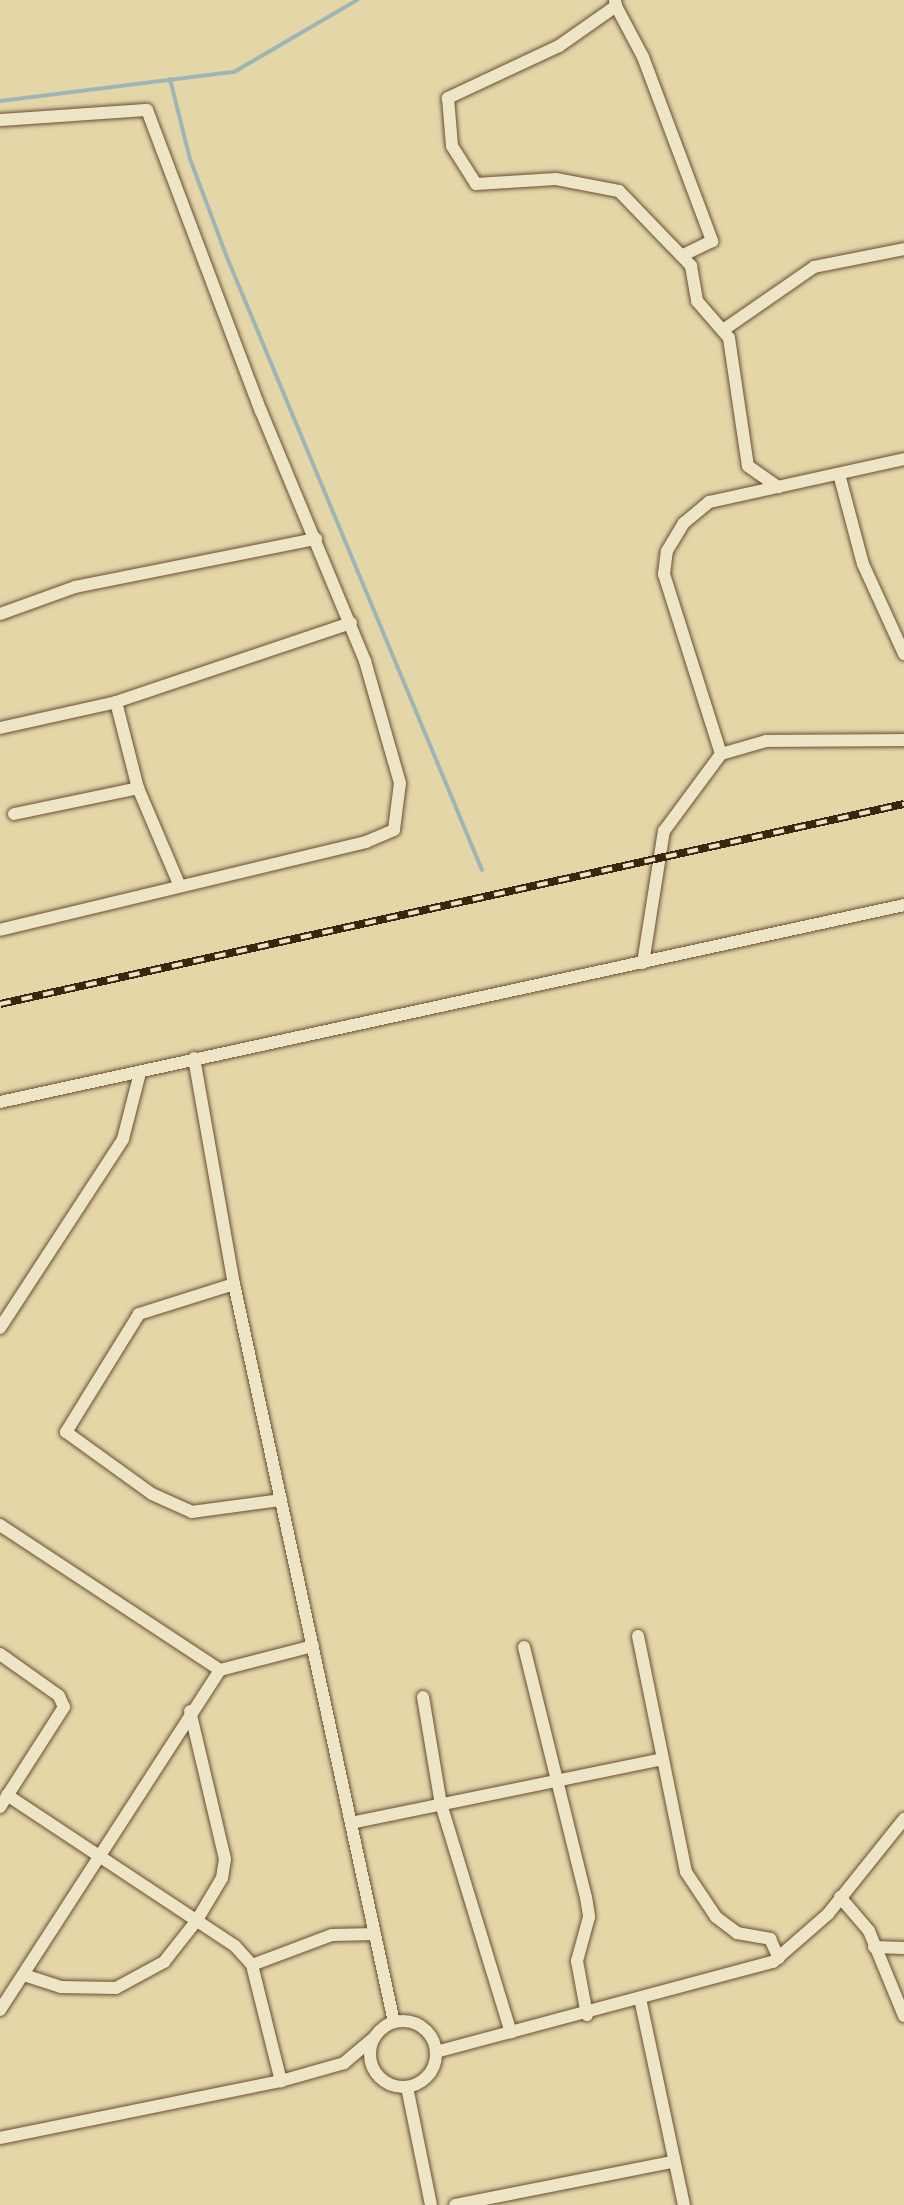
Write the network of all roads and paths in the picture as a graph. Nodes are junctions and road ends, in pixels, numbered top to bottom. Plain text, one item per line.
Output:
1 (615, 3) edge
2 (0, 120) edge
3 (904, 249) edge
4 (682, 256) junction
5 (726, 328) junction
6 (904, 459) edge
7 (838, 474) junction
8 (778, 487) junction
9 (316, 539) junction
10 (0, 614) edge
11 (350, 623) junction
12 (904, 654) edge
13 (116, 702) junction
14 (0, 728) edge
15 (904, 740) edge
16 (721, 754) junction
17 (138, 788) junction
18 (14, 814) dead end
19 (179, 884) junction
20 (904, 905) edge
21 (0, 930) edge
22 (643, 962) junction
23 (194, 1058) junction
24 (140, 1074) junction
25 (0, 1102) edge
26 (234, 1284) junction
27 (0, 1328) edge
28 (281, 1500) junction
29 (0, 1525) edge
30 (638, 1636) dead end
31 (313, 1646) junction
32 (524, 1647) dead end
33 (0, 1654) edge
34 (220, 1670) junction
35 (423, 1698) dead end
36 (190, 1712) junction
37 (663, 1759) junction
38 (554, 1780) junction
39 (4, 1801) edge
40 (442, 1804) junction
41 (904, 1819) edge
42 (351, 1824) junction
43 (96, 1858) junction
44 (840, 1898) junction
45 (197, 1920) junction
46 (375, 1934) junction
47 (874, 1947) junction
48 (904, 1948) edge
49 (780, 1958) junction
50 (252, 1965) junction
51 (24, 1975) junction
52 (641, 2002) junction
53 (0, 2010) edge
54 (587, 2015) junction
55 (904, 2016) edge
56 (394, 2022) junction
57 (510, 2033) junction
58 (373, 2039) junction
59 (436, 2052) junction
60 (344, 2063) junction
61 (380, 2078) junction
62 (282, 2081) junction
63 (408, 2087) junction
64 (0, 2138) edge
65 (674, 2162) junction
66 (429, 2198) edge
67 (415, 2205) edge
68 (455, 2205) edge
69 (684, 2205) edge

1 - 4 street
1 - 4 street
2 - 9 street
3 - 5 street
4 - 5 street
5 - 8 street
6 - 7 street
7 - 8 street
7 - 12 street
8 - 16 street
9 - 10 street
9 - 11 street
11 - 13 street
11 - 19 street
13 - 14 street
13 - 17 street
15 - 16 street
16 - 22 street
17 - 18 street
17 - 19 street
19 - 21 street
20 - 22 street
22 - 23 street
23 - 24 street
23 - 26 street
24 - 25 street
24 - 27 street
26 - 28 street
26 - 28 street
28 - 31 street
29 - 34 street
30 - 37 street
31 - 34 street
31 - 42 street
32 - 38 street
33 - 39 street
34 - 36 street
35 - 40 street
36 - 43 street
36 - 45 street
37 - 38 street
37 - 49 street
38 - 40 street
38 - 54 street
39 - 43 street
40 - 42 street
40 - 57 street
41 - 44 street
42 - 46 street
43 - 45 street
43 - 51 street
44 - 47 street
44 - 49 street
45 - 50 street
45 - 51 street
46 - 50 street
46 - 56 street
47 - 48 street
47 - 55 street
49 - 52 street
50 - 62 street
51 - 53 street
52 - 54 street
52 - 65 street
54 - 57 street
56 - 58 street
56 - 59 street
57 - 59 street
58 - 60 street
58 - 61 street
59 - 63 street
60 - 61 street
60 - 62 street
61 - 63 street
62 - 64 street
63 - 66 street
65 - 68 street
65 - 69 street
66 - 67 street

